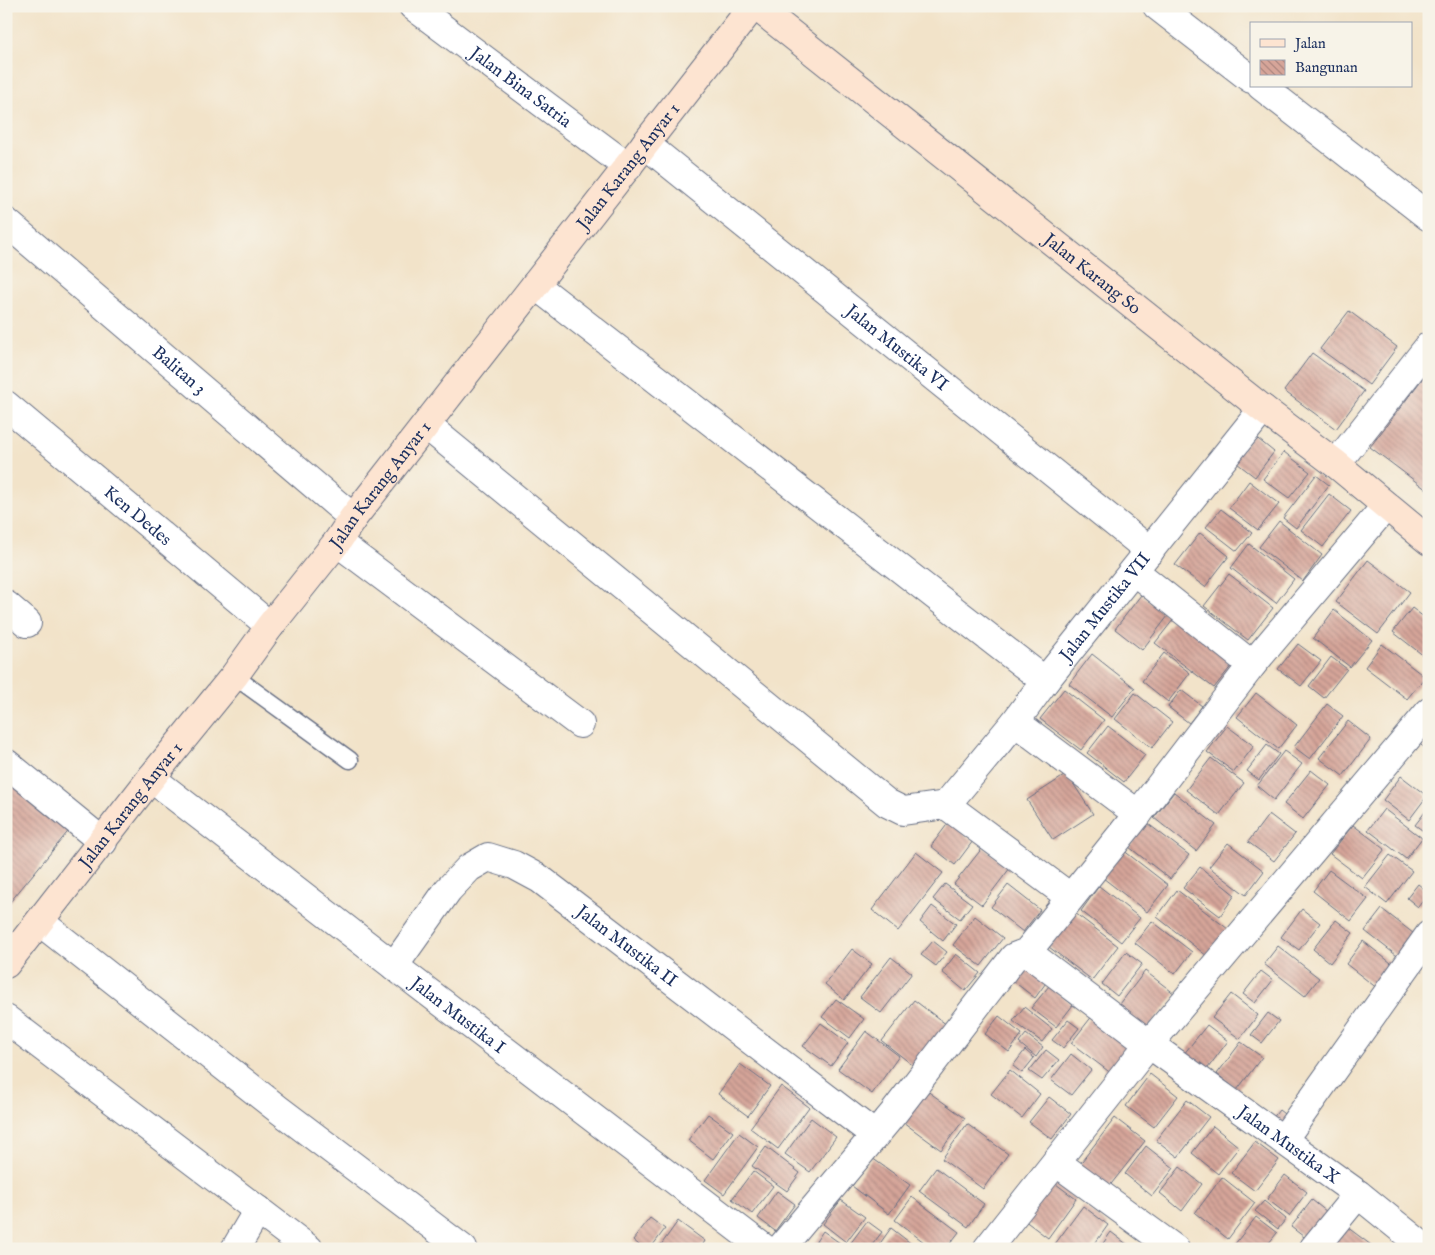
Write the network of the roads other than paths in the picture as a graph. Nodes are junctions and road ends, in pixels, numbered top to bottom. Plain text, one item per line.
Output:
1 (413, 6) edge
2 (755, 6) edge
3 (1157, 6) edge
4 (1250, 78) edge
5 (1263, 88) edge
6 (645, 144) junction
7 (628, 167) junction
8 (1429, 217) edge
9 (6, 222) edge
10 (535, 285) junction
11 (1429, 346) edge
12 (6, 406) edge
13 (1263, 409) junction
14 (426, 425) junction
15 (1336, 464) junction
16 (1385, 507) junction
17 (353, 518) junction
18 (1429, 541) edge
19 (337, 542) junction
20 (1142, 561) junction
21 (6, 606) edge
22 (27, 623) dead end
23 (270, 626) junction
24 (1252, 665) junction
25 (234, 676) junction
26 (1045, 682) junction
27 (1429, 712) edge
28 (1015, 722) junction
29 (580, 724) dead end
30 (350, 760) dead end
31 (6, 764) edge
32 (151, 778) junction
33 (946, 805) junction
34 (1138, 814) junction
35 (103, 842) junction
36 (1070, 897) junction
37 (40, 922) junction
38 (1429, 936) edge
39 (1028, 952) junction
40 (6, 964) edge
41 (394, 966) junction
42 (6, 1019) edge
43 (1149, 1044) junction
44 (875, 1135) junction
45 (1283, 1140) junction
46 (1056, 1162) junction
47 (1358, 1194) junction
48 (258, 1210) junction
49 (235, 1249) edge
50 (309, 1249) edge
51 (463, 1249) edge
52 (765, 1249) edge
53 (780, 1249) edge
54 (987, 1249) edge
55 (1175, 1249) edge
56 (1314, 1249) edge
57 (1426, 1249) edge

1 - 7 street, Jalan Bina Satria
2 - 6 main road, Jalan Karang Anyar 1
2 - 13 main road, Jalan Karang So
3 - 4 street
5 - 8 street
6 - 7 main road, Jalan Karang Anyar 1
6 - 20 street, Jalan Mustika VI
7 - 10 main road, Jalan Karang Anyar 1
9 - 17 street, Balitan 3
10 - 14 main road, Jalan Karang Anyar 1
10 - 26 street
11 - 15 street
12 - 23 street, Ken Dedes
13 - 15 main road, Jalan Karang So
13 - 20 street, Jalan Mustika VII
14 - 17 main road, Jalan Karang Anyar 1
14 - 33 street
15 - 16 main road, Jalan Karang So
16 - 18 main road, Jalan Karang So
16 - 24 street
17 - 19 main road, Jalan Karang Anyar 1
19 - 23 main road, Jalan Karang Anyar 1
19 - 29 street
20 - 24 street, Jalan Mustika VI
20 - 26 street, Jalan Mustika VII
21 - 22 street
23 - 25 main road, Jalan Karang Anyar 1
24 - 34 street
25 - 30 lane
25 - 32 main road, Jalan Karang Anyar 1
26 - 28 street, Jalan Mustika VII
27 - 43 street
28 - 33 street, Jalan Mustika VII
28 - 34 street
31 - 35 street
32 - 35 main road, Jalan Karang Anyar 1
32 - 41 street, Jalan Mustika I
33 - 36 street
34 - 36 street
35 - 37 main road, Jalan Karang Anyar 1
36 - 39 street
37 - 40 main road, Jalan Karang Anyar 1
37 - 51 street
38 - 45 street
39 - 43 street, Jalan Mustika X
39 - 44 street
41 - 44 street, Jalan Mustika II
41 - 52 street, Jalan Mustika I
42 - 48 street
43 - 45 street, Jalan Mustika X
43 - 46 street
44 - 53 street
45 - 47 street, Jalan Mustika X
46 - 54 street
46 - 55 street
47 - 56 street
47 - 57 street, Jalan Mustika X
48 - 49 street
48 - 50 street

